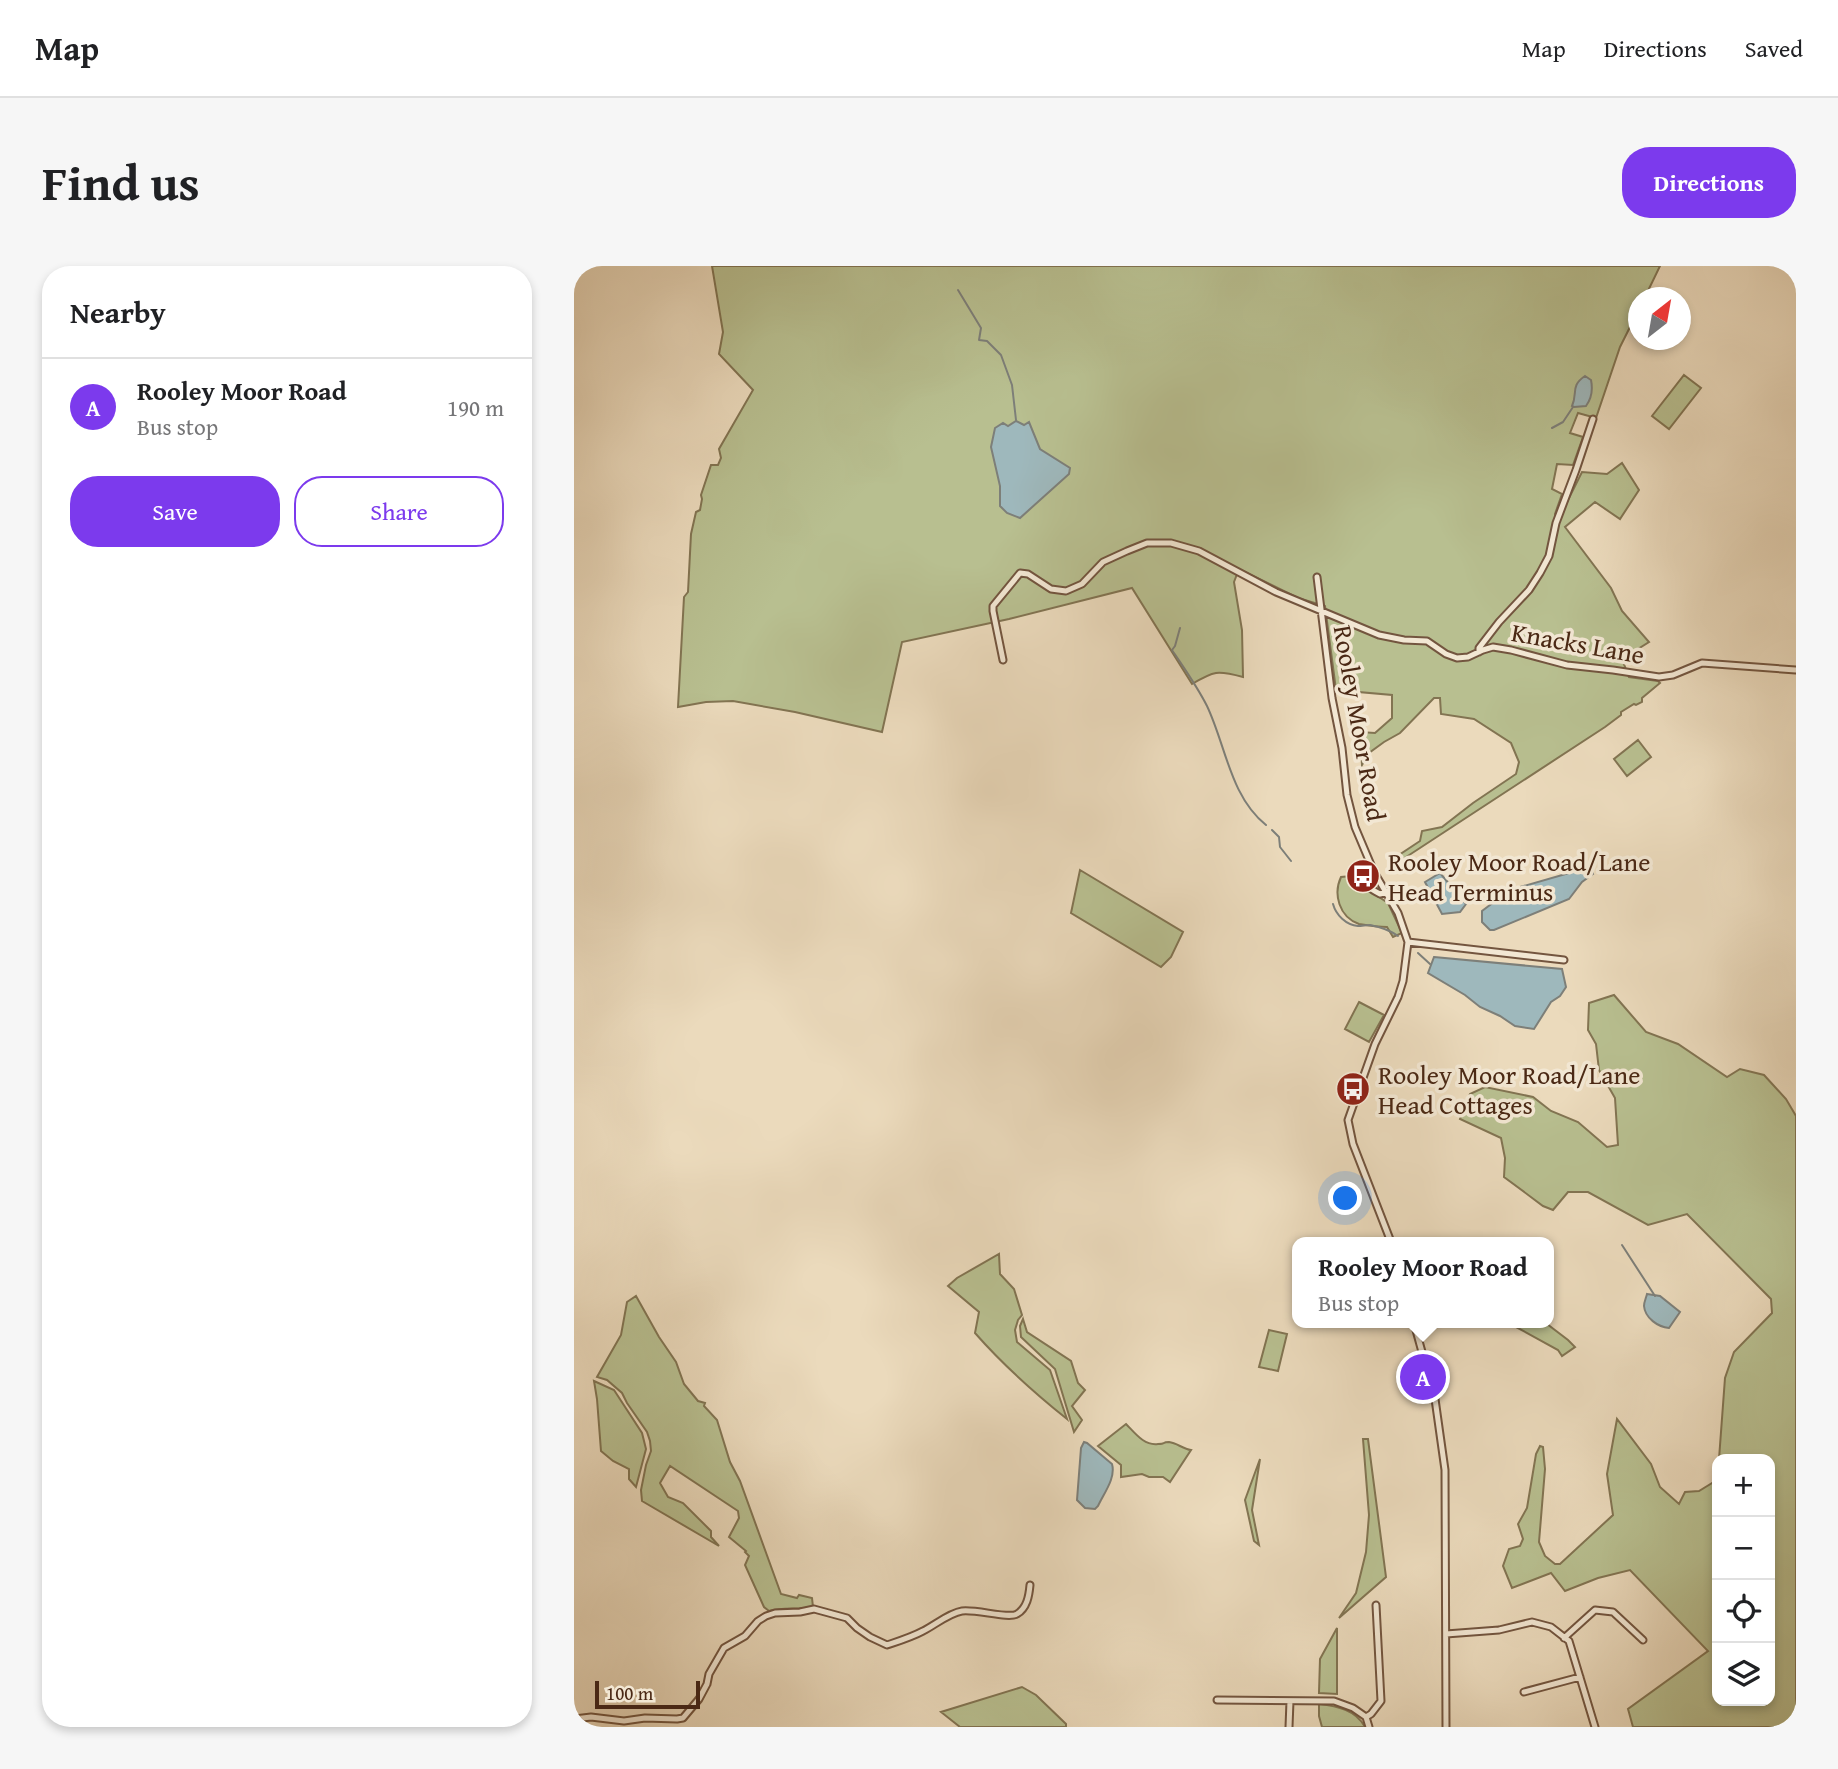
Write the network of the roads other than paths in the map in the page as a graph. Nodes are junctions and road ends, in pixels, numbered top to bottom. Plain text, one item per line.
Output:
1 (1593, 419) dead end
2 (1317, 578) dead end
3 (1321, 610) junction
4 (1479, 652) junction
5 (1003, 660) dead end
6 (1796, 670) edge
7 (1374, 872) junction
8 (1387, 892) junction
9 (1408, 942) junction
10 (1564, 960) dead end
11 (1389, 1237) edge
12 (1415, 1328) edge
13 (1030, 1585) dead end
14 (1376, 1605) dead end
15 (1446, 1634) junction
16 (1564, 1638) junction
17 (1643, 1640) dead end
18 (1580, 1677) junction
19 (1524, 1692) dead end
20 (1217, 1700) dead end
21 (1290, 1701) junction
22 (1366, 1717) junction
23 (574, 1718) edge
24 (1289, 1727) edge
25 (1369, 1727) edge
26 (1446, 1727) edge
27 (1594, 1727) edge

1 - 4 street
2 - 3 street, Rooley Moor Road
3 - 4 street, Knacks Lane
3 - 5 street, Knacks Lane
3 - 7 street, Rooley Moor Road
4 - 6 street, Knacks Lane
7 - 8 street, Rooley Moor Road
7 - 8 street, Rooley Moor Road
8 - 9 street, Rooley Moor Road
9 - 10 street
9 - 11 street, Rooley Moor Road
12 - 15 street
13 - 23 street
14 - 22 street
15 - 16 street
15 - 26 street
16 - 17 street
16 - 18 street
18 - 19 street
18 - 27 street
20 - 21 street
21 - 22 street
21 - 24 street
22 - 25 street

